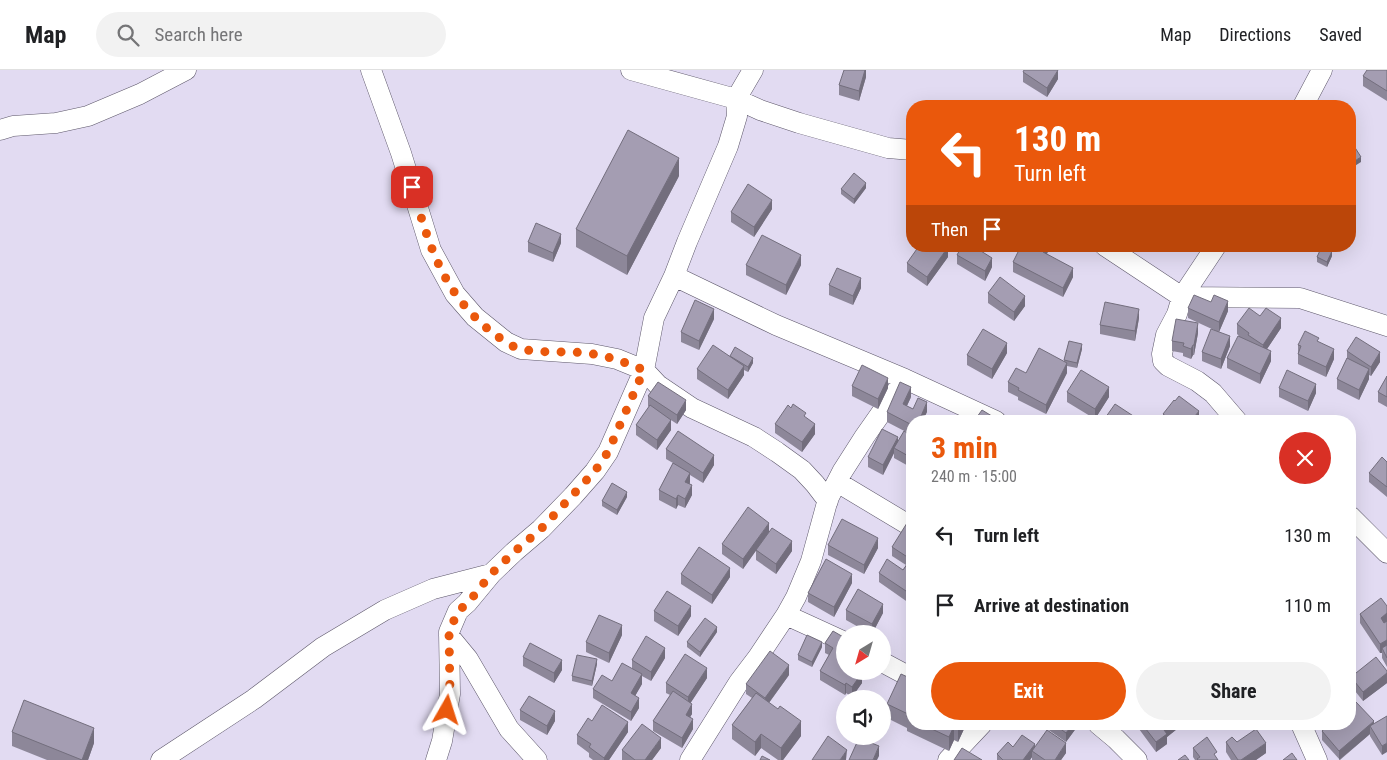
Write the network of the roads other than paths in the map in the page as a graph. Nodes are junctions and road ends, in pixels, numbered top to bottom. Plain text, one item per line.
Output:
1 (186, 70) edge
2 (371, 70) edge
3 (631, 70) edge
4 (753, 70) edge
5 (1322, 70) edge
6 (736, 99) junction
7 (1306, 100) edge
8 (0, 130) edge
9 (906, 150) edge
10 (1113, 252) edge
11 (1212, 252) edge
12 (674, 276) junction
13 (1182, 297) junction
14 (1387, 326) edge
15 (644, 370) junction
16 (904, 378) junction
17 (983, 415) edge
18 (1232, 415) edge
19 (837, 482) junction
20 (828, 501) junction
21 (1356, 522) edge
22 (906, 523) edge
23 (1387, 553) edge
24 (491, 574) junction
25 (786, 614) junction
26 (449, 636) junction
27 (836, 638) edge
28 (891, 667) edge
29 (906, 675) edge
30 (976, 730) edge
31 (1105, 730) edge
32 (1304, 730) edge
33 (161, 760) edge
34 (436, 760) edge
35 (537, 760) edge
36 (690, 760) edge
37 (948, 760) edge
38 (1137, 760) edge
39 (1317, 760) edge

1 - 8 street
2 - 15 street
3 - 6 street
4 - 6 street
5 - 7 street
6 - 9 street
6 - 12 street
10 - 13 street
11 - 13 street
12 - 15 street
12 - 16 street
13 - 14 street
13 - 18 street
15 - 20 street
15 - 24 street
16 - 17 street
16 - 19 street
19 - 20 street
19 - 22 street
20 - 25 street
21 - 23 street
24 - 26 street
24 - 33 street
25 - 27 street
25 - 36 street
26 - 34 street
26 - 35 street
28 - 29 street
30 - 37 street
31 - 38 street
32 - 39 street

